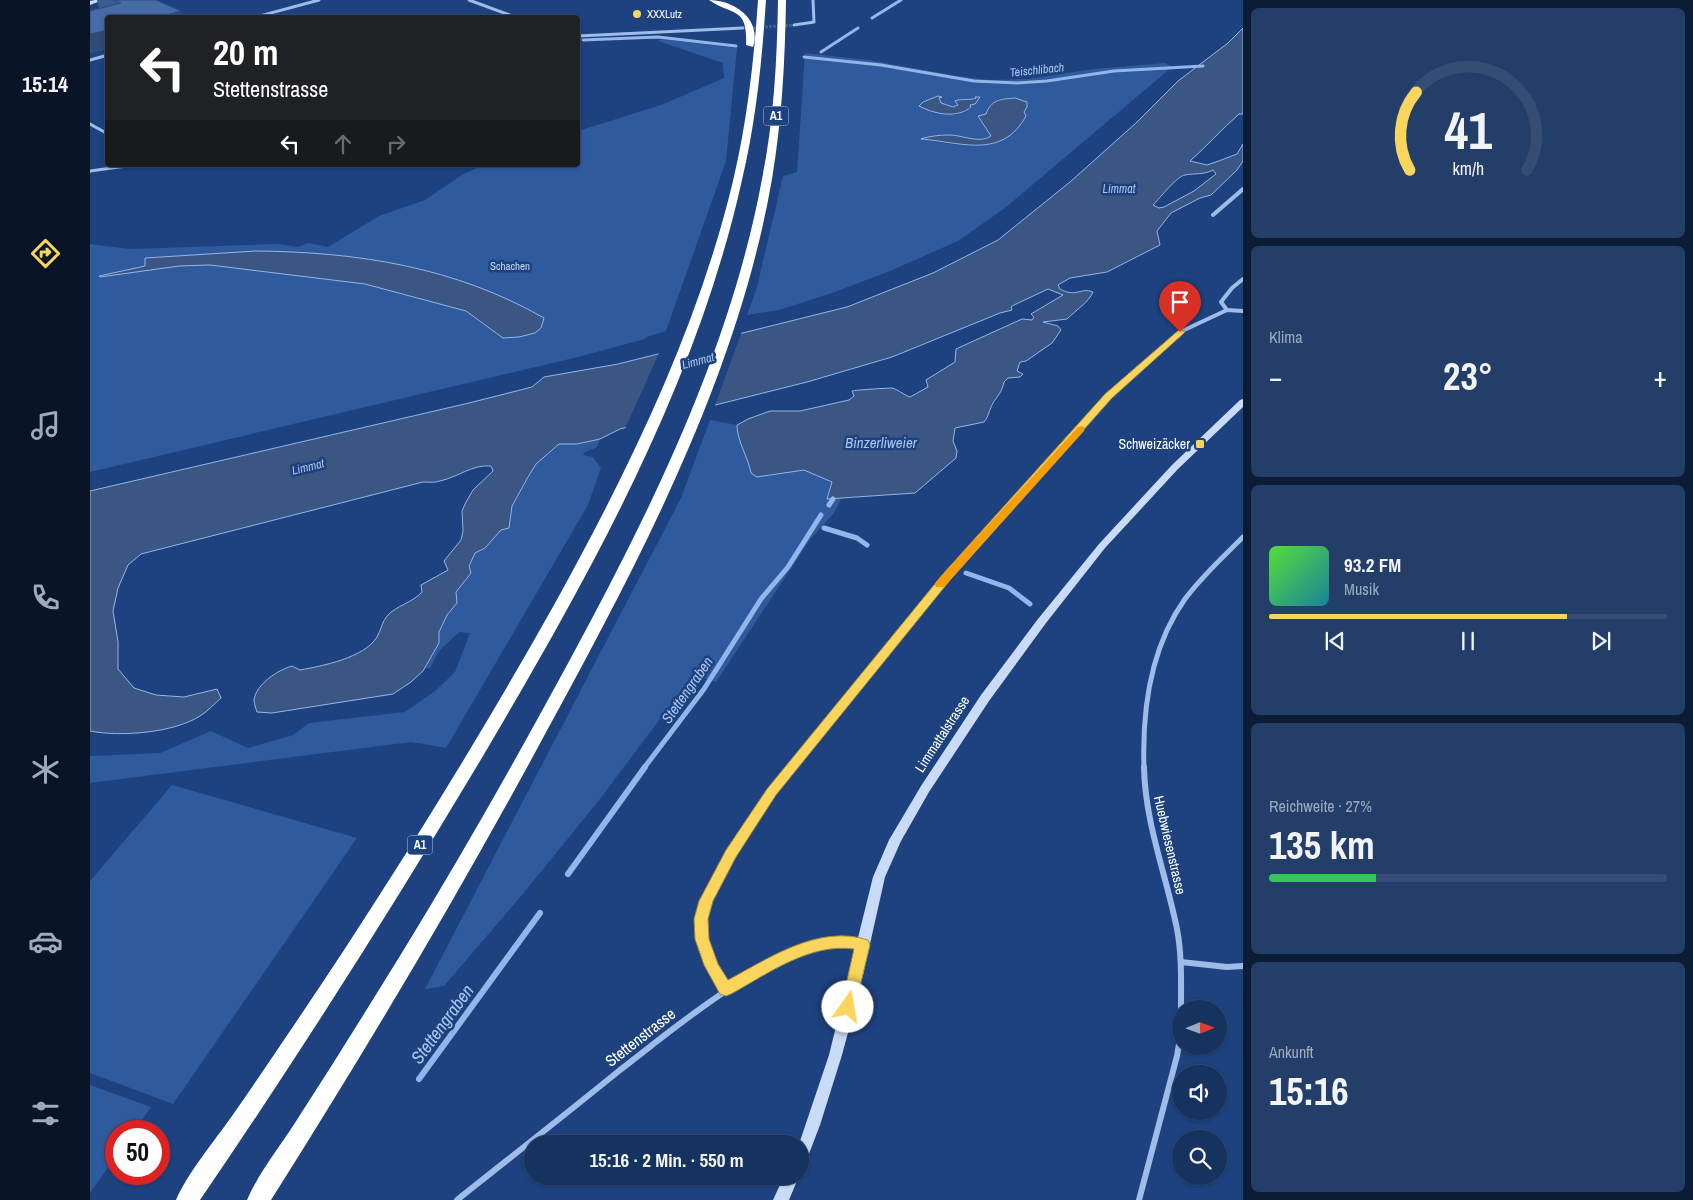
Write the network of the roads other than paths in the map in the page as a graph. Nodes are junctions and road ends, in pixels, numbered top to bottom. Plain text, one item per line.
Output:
1 (101, 0) edge
2 (319, 0) edge
3 (469, 0) edge
4 (713, 0) edge
5 (762, 0) edge
6 (782, 0) edge
7 (813, 0) edge
8 (90, 3) edge
9 (263, 15) edge
10 (510, 15) edge
11 (794, 25) tunnel mouth
12 (743, 28) tunnel mouth
13 (580, 36) edge
14 (105, 56) edge
15 (90, 60) edge
16 (754, 86) junction
17 (90, 124) edge
18 (105, 132) edge
19 (119, 167) edge
20 (90, 171) edge
21 (1243, 188) edge
22 (1213, 215) dead end
23 (1243, 279) edge
24 (1227, 310) junction
25 (1243, 311) edge
26 (1243, 402) edge
27 (1243, 537) edge
28 (863, 945) junction
29 (1181, 962) junction
30 (1243, 966) edge
31 (726, 989) junction
32 (1181, 1000) edge
33 (1177, 1055) edge
34 (809, 1135) edge
35 (788, 1185) edge
36 (187, 1200) edge
37 (258, 1200) edge
38 (457, 1200) edge
39 (781, 1200) edge
40 (1139, 1200) edge

1 - 8 main road
2 - 9 street
3 - 10 street
4 - 16 highway
5 - 16 highway, A1
6 - 37 highway, A1
7 - 11 street
12 - 13 street
14 - 15 street
16 - 36 highway, A1
17 - 18 street
19 - 20 street
21 - 22 street
23 - 24 street
24 - 25 street
24 - 31 street
26 - 28 main road, Limmattalstrasse
27 - 29 street, Huebwiesenstrasse
28 - 31 street, Stettenstrasse
28 - 34 main road, Limmattalstrasse
29 - 30 street
29 - 32 street, Huebwiesenstrasse
31 - 38 street, Stettenstrasse
33 - 40 street
35 - 39 main road

